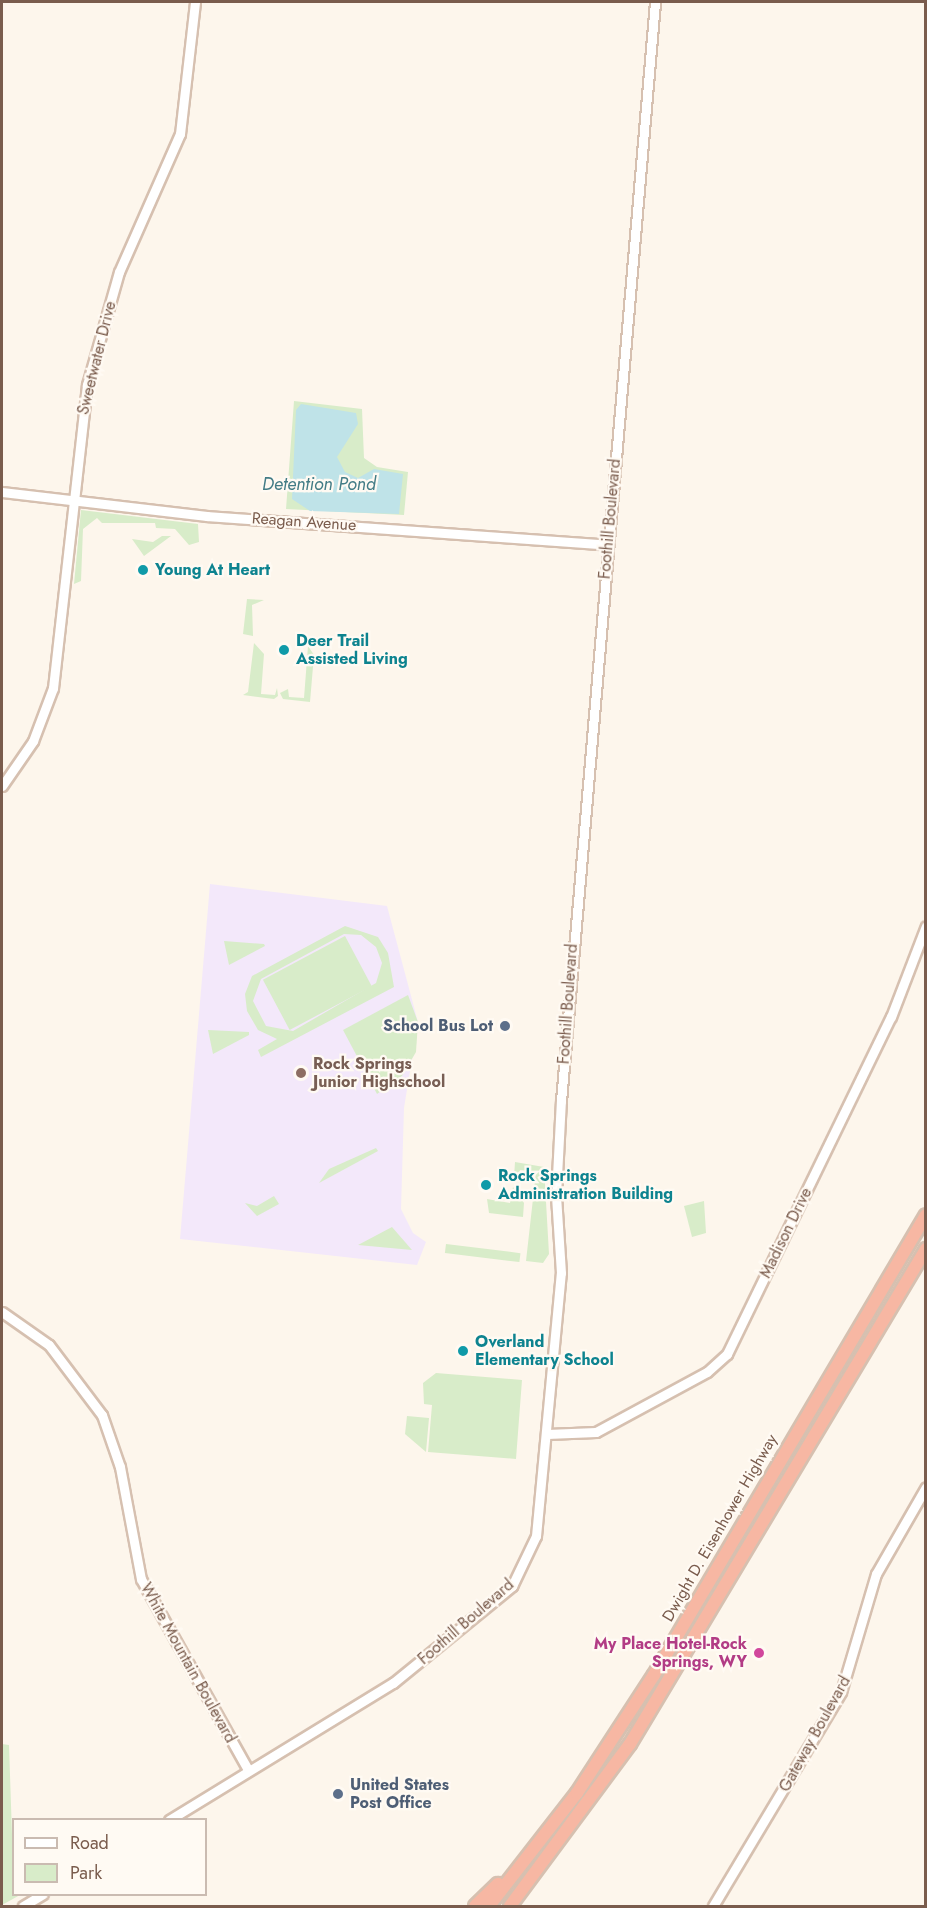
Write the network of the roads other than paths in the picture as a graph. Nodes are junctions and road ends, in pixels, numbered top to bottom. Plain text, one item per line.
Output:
1 (195, 2) edge
2 (656, 2) edge
3 (2, 492) edge
4 (71, 501) junction
5 (608, 545) junction
6 (2, 786) edge
7 (926, 926) edge
8 (926, 1215) edge
9 (926, 1250) edge
10 (2, 1312) edge
11 (547, 1434) junction
12 (926, 1487) edge
13 (248, 1770) junction
14 (172, 1818) edge
15 (531, 1852) junction
16 (40, 1896) edge
17 (23, 1906) edge
18 (475, 1906) edge
19 (489, 1906) edge
20 (510, 1906) edge
21 (713, 1906) edge

1 - 4 street, Sweetwater Drive
2 - 5 street, Foothill Boulevard
3 - 4 street, Reagan Avenue
4 - 5 street, Reagan Avenue
4 - 6 street, Sweetwater Drive
5 - 11 street, Foothill Boulevard
7 - 11 street, Madison Drive
8 - 15 highway, Dwight D. Eisenhower Highway
9 - 20 highway, Dwight D. Eisenhower Highway
10 - 13 street, White Mountain Boulevard
11 - 13 street, Foothill Boulevard
12 - 21 street, Gateway Boulevard
13 - 14 street, Foothill Boulevard
15 - 18 highway
15 - 19 highway, Dwight D. Eisenhower Highway
16 - 17 street

